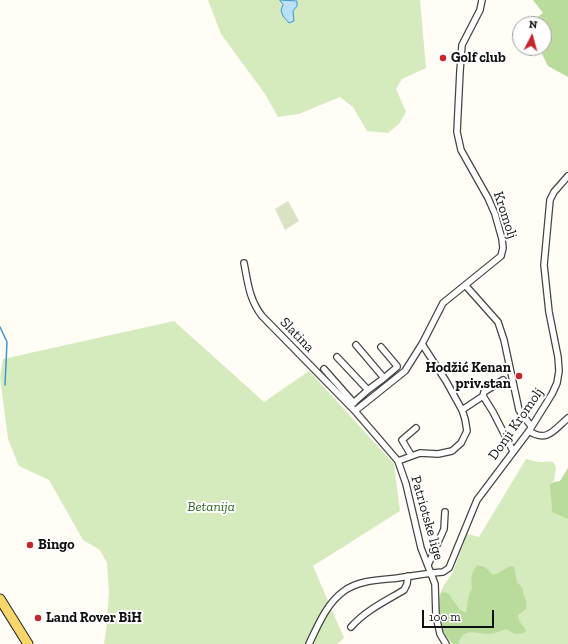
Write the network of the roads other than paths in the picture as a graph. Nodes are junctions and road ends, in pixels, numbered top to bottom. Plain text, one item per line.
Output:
1 (482, 0) edge
2 (568, 176) edge
3 (244, 262) dead end
4 (466, 286) junction
5 (422, 344) junction
6 (356, 345) dead end
7 (381, 347) dead end
8 (337, 357) dead end
9 (324, 369) dead end
10 (384, 378) junction
11 (503, 380) dead end
12 (368, 390) junction
13 (483, 396) junction
14 (352, 404) junction
15 (462, 410) junction
16 (355, 411) junction
17 (568, 418) edge
18 (416, 428) dead end
19 (530, 429) junction
20 (513, 451) junction
21 (411, 456) junction
22 (398, 461) junction
23 (445, 512) dead end
24 (428, 565) junction
25 (431, 573) junction
26 (408, 576) junction
27 (0, 599) edge
28 (351, 627) dead end
29 (28, 644) edge
30 (309, 644) edge
31 (446, 644) edge

1 - 4 street, Kromolj
2 - 19 street, Donji Kromolj
3 - 14 street, Slatina
4 - 5 street, Kromolj
4 - 19 street
5 - 15 street
5 - 16 street, Kromolj
6 - 10 street
7 - 10 street
8 - 12 street
9 - 14 street
10 - 12 street
11 - 13 street
12 - 14 street
13 - 15 street
13 - 20 street
14 - 16 street, Slatina
15 - 21 street
16 - 22 street, Patriotske lige
17 - 19 street
18 - 21 street
19 - 20 street, Donji Kromolj
20 - 25 street, Donji Kromolj
21 - 22 street
22 - 24 street, Patriotske lige
23 - 24 street
24 - 25 street, Patriotske lige
25 - 26 street
25 - 31 street, Patriotske lige
26 - 28 street
26 - 30 street
27 - 29 main road

